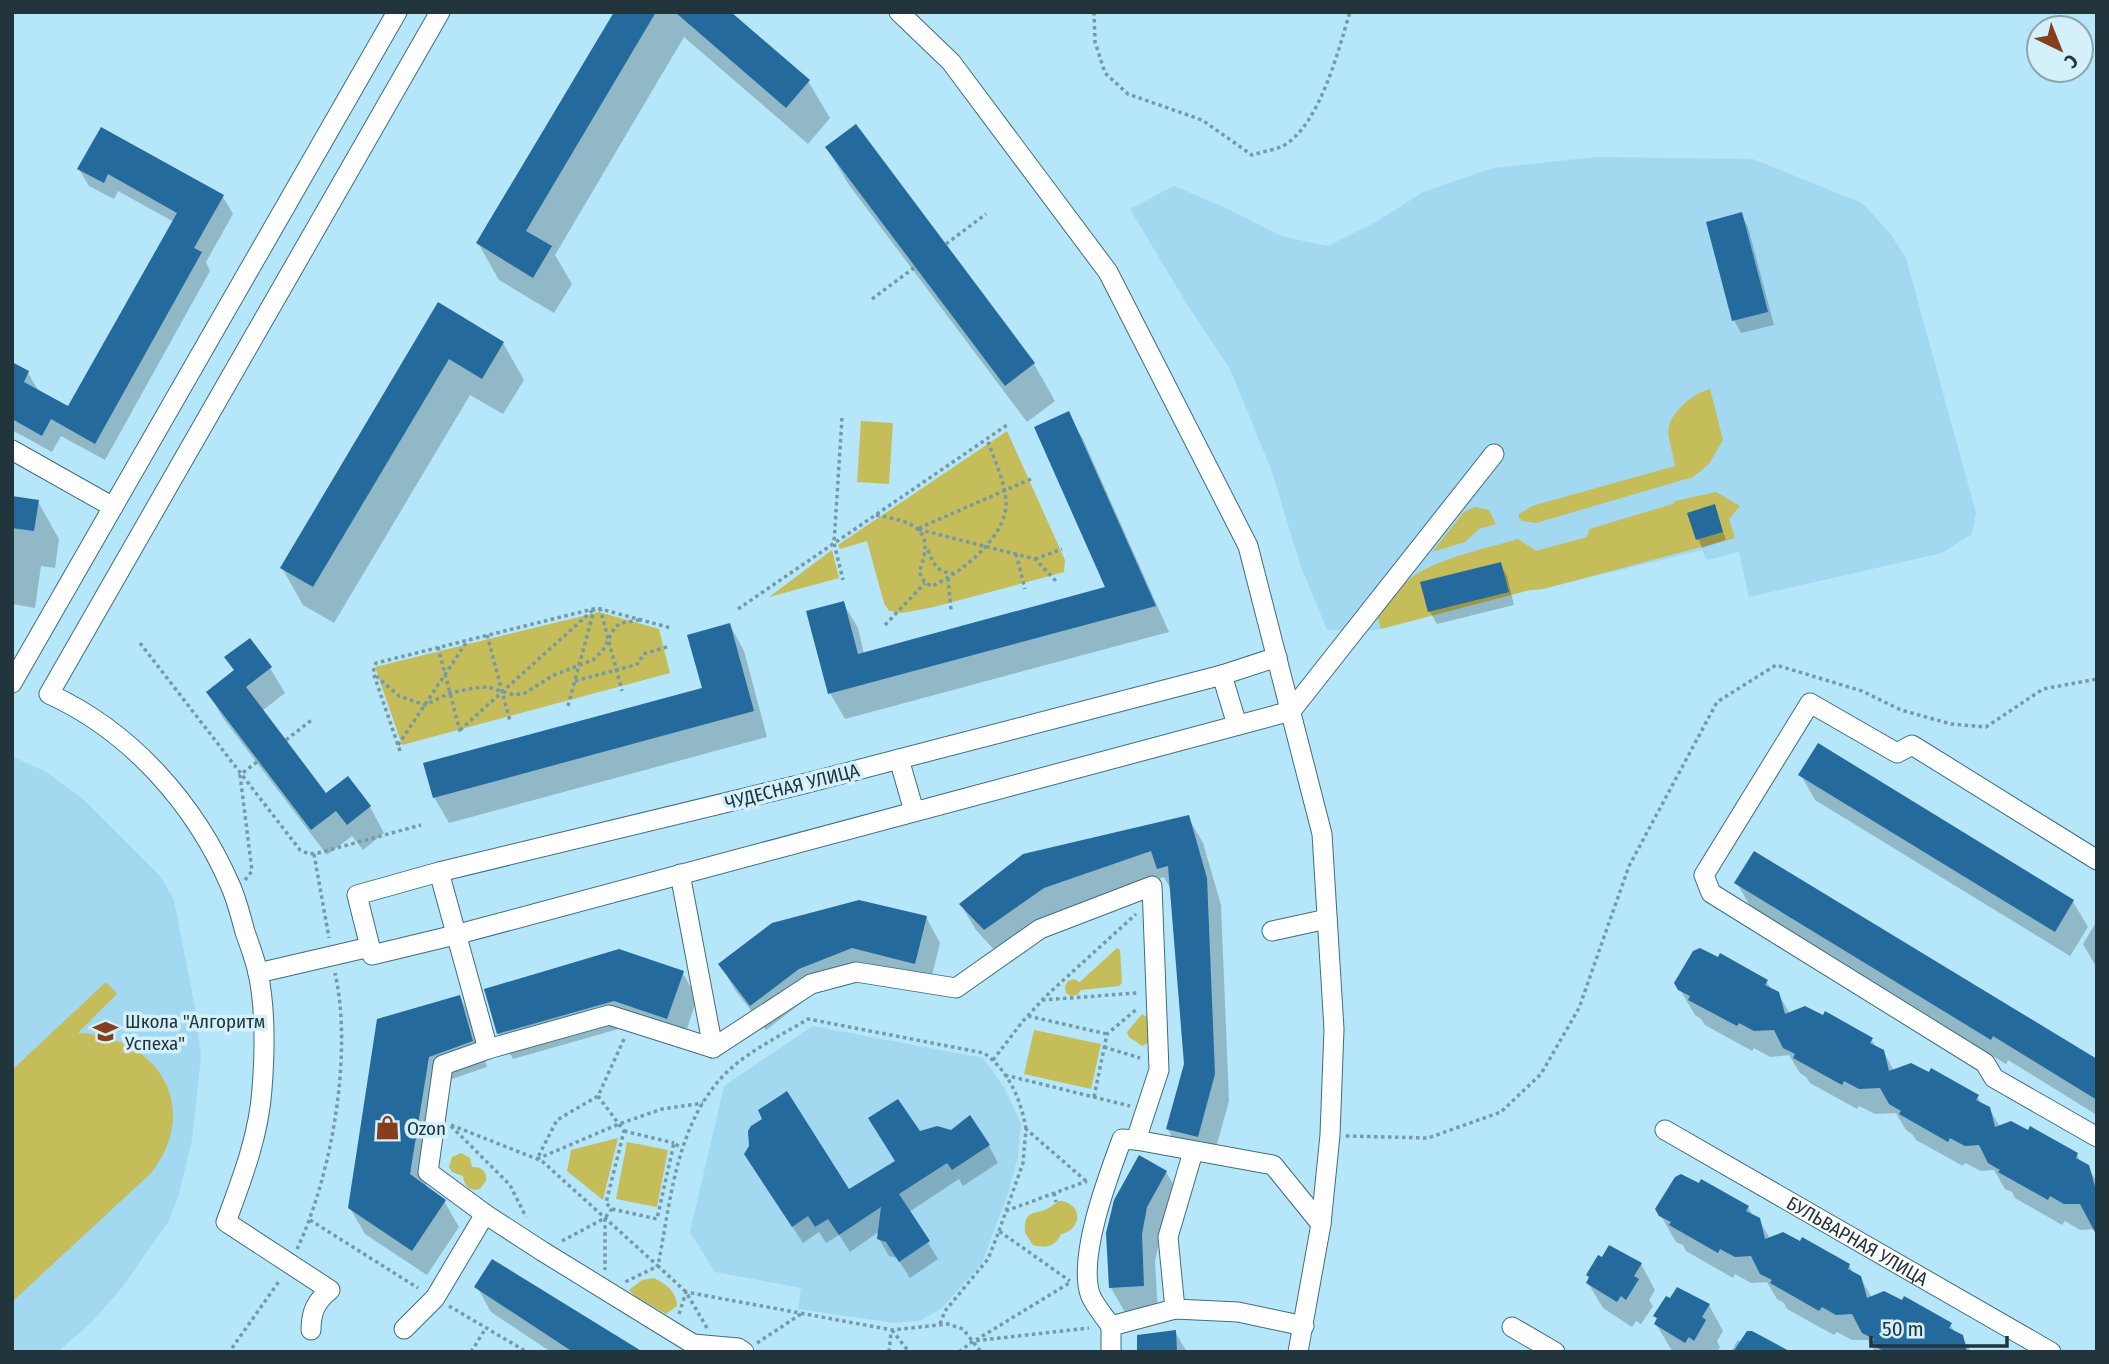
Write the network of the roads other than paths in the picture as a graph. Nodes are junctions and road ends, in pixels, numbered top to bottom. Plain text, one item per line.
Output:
1 (397, 12) edge
2 (440, 12) edge
3 (899, 12) edge
4 (12, 450) edge
5 (1494, 454) dead end
6 (113, 507) junction
7 (1277, 657) junction
8 (1222, 675) junction
9 (12, 682) edge
10 (1291, 711) junction
11 (1237, 725) junction
12 (899, 759) junction
13 (914, 811) junction
14 (2097, 860) edge
15 (439, 872) junction
16 (680, 874) junction
17 (1328, 919) junction
18 (1272, 931) dead end
19 (455, 934) junction
20 (370, 947) junction
21 (258, 973) junction
22 (713, 1048) junction
23 (488, 1049) junction
24 (1664, 1130) dead end
25 (2097, 1137) edge
26 (1136, 1140) junction
27 (1193, 1152) junction
28 (485, 1214) junction
29 (1321, 1224) junction
30 (1175, 1309) junction
31 (1111, 1326) junction
32 (1304, 1326) junction
33 (1512, 1327) dead end
34 (404, 1329) dead end
35 (312, 1330) dead end
36 (744, 1352) edge
37 (1111, 1352) edge
38 (1298, 1352) edge
39 (1555, 1352) edge
40 (2051, 1352) edge

1 - 6 street
2 - 21 street
3 - 7 street
4 - 6 street
5 - 10 street
6 - 9 street
7 - 8 street, ЧУДЕСНАЯ УЛИЦА
7 - 10 street
8 - 11 street
8 - 12 street, ЧУДЕСНАЯ УЛИЦА
10 - 11 street
10 - 17 street
11 - 13 street
12 - 13 street
12 - 15 street, ЧУДЕСНАЯ УЛИЦА
13 - 16 street
14 - 25 street
15 - 19 street
15 - 20 street, ЧУДЕСНАЯ УЛИЦА
16 - 19 street
16 - 22 street
17 - 18 street
17 - 29 street
19 - 20 street
19 - 23 street
20 - 21 street
21 - 35 street
22 - 23 street
22 - 26 street
23 - 28 street
24 - 40 street, БУЛЬВАРНАЯ УЛИЦА
26 - 27 street
26 - 31 street
27 - 29 street
27 - 30 street
28 - 34 street
28 - 36 street
29 - 32 street
30 - 31 street
30 - 32 street
31 - 37 street
32 - 38 street
33 - 39 street

